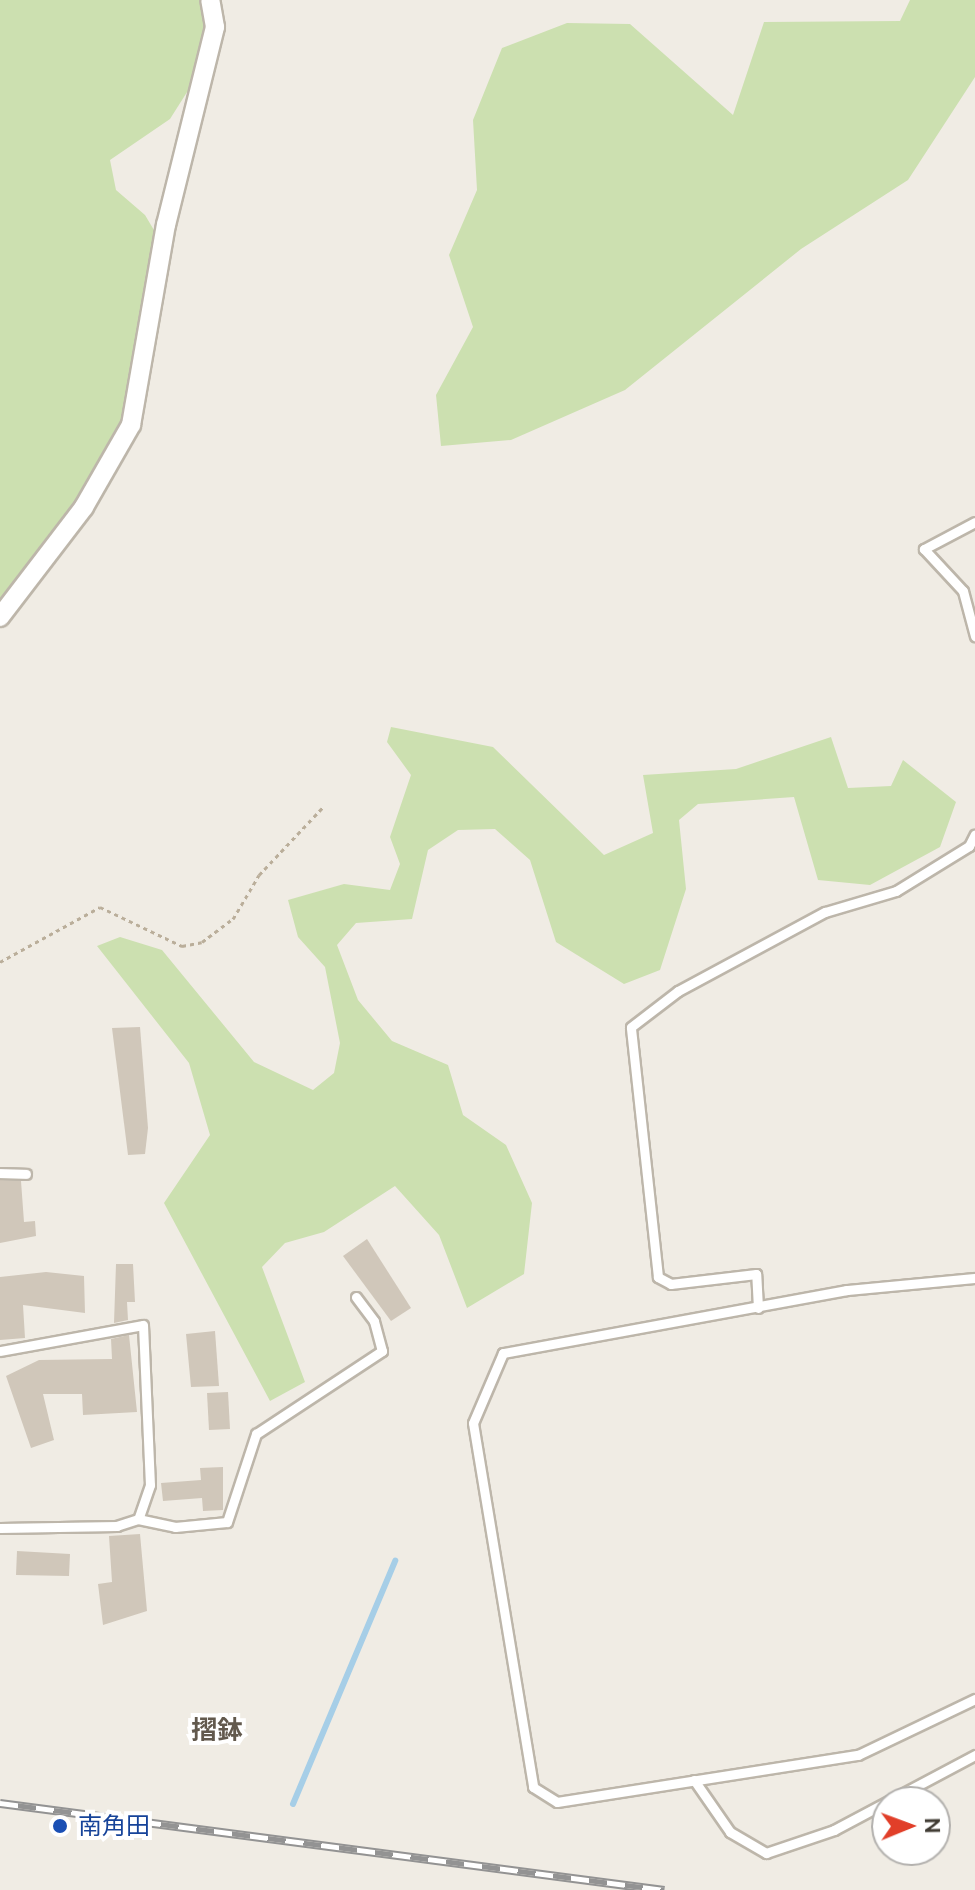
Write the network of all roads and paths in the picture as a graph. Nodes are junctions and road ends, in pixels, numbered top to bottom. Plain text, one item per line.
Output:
1 (210, 0) edge
2 (975, 522) edge
3 (0, 617) edge
4 (975, 636) edge
5 (324, 806) dead end
6 (975, 834) edge
7 (0, 962) edge
8 (0, 1173) edge
9 (26, 1174) dead end
10 (975, 1278) edge
11 (356, 1297) dead end
12 (758, 1308) junction
13 (0, 1351) edge
14 (138, 1519) junction
15 (0, 1528) edge
16 (975, 1699) edge
17 (975, 1755) edge
18 (694, 1780) junction

1 - 3 street
2 - 4 lane
5 - 7 path
6 - 12 lane
8 - 9 lane
10 - 12 lane
11 - 14 lane
12 - 18 lane
13 - 14 lane
14 - 15 lane
16 - 18 lane
17 - 18 lane

